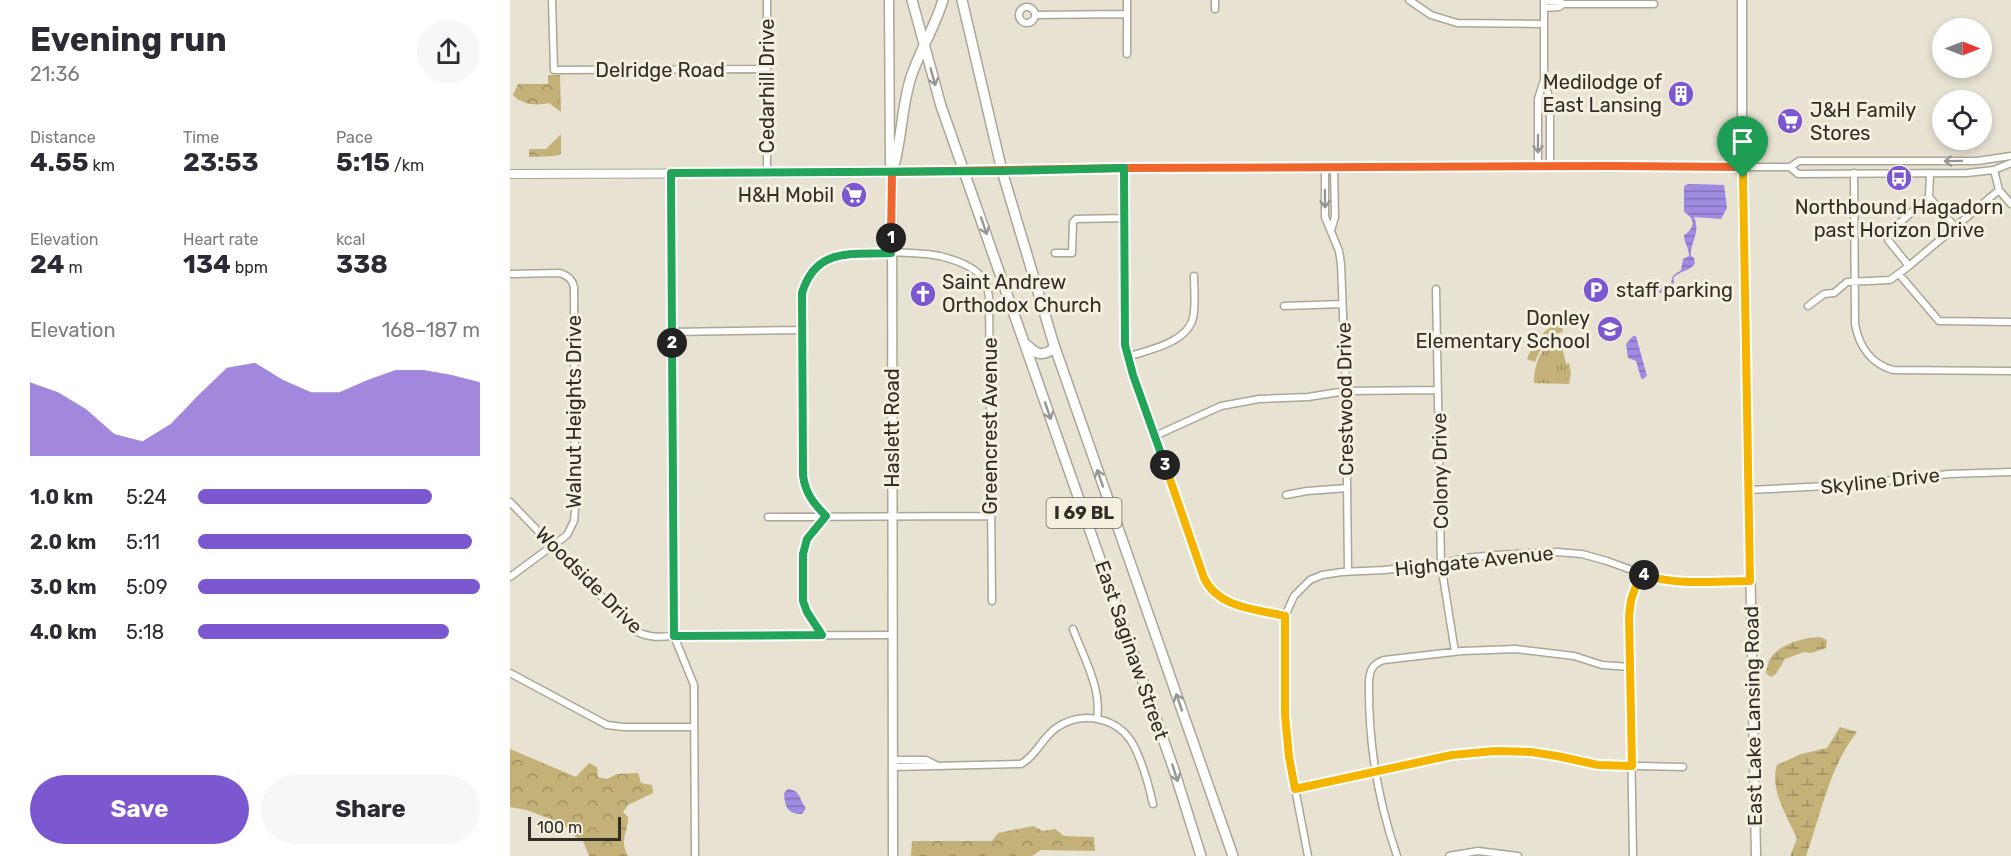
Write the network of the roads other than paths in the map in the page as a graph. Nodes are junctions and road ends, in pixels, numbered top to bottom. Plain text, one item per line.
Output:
1 (552, 0) edge
2 (767, 0) edge
3 (889, 0) edge
4 (912, 0) edge
5 (943, 0) edge
6 (962, 0) edge
7 (1127, 0) edge
8 (1215, 0) edge
9 (1409, 0) edge
10 (1742, 0) edge
11 (1544, 3) edge
12 (1654, 4) dead end
13 (1215, 9) dead end
14 (1127, 14) junction
15 (1035, 15) dead end
16 (1544, 24) junction
17 (924, 46) junction
18 (1127, 54) dead end
19 (767, 69) junction
20 (1544, 80) junction
21 (2011, 156) edge
22 (2011, 163) edge
23 (1538, 166) junction
24 (1550, 166) junction
25 (1325, 167) junction
26 (1334, 167) junction
27 (1743, 167) junction
28 (1790, 167) junction
29 (1124, 168) junction
30 (1994, 170) junction
31 (965, 171) junction
32 (1002, 171) junction
33 (767, 172) junction
34 (892, 172) junction
35 (671, 173) junction
36 (1854, 173) junction
37 (1929, 173) junction
38 (510, 174) edge
39 (1999, 190) junction
40 (1929, 197) junction
41 (2011, 204) edge
42 (1124, 218) junction
43 (1955, 227) junction
44 (1331, 230) junction
45 (891, 253) junction
46 (1055, 253) dead end
47 (1909, 266) junction
48 (510, 274) edge
49 (1899, 274) junction
50 (1194, 276) dead end
51 (1855, 281) junction
52 (1436, 289) dead end
53 (1342, 304) junction
54 (1284, 306) dead end
55 (1808, 306) dead end
56 (2011, 322) edge
57 (802, 330) junction
58 (672, 332) junction
59 (1025, 343) junction
60 (1054, 345) junction
61 (1127, 357) junction
62 (2011, 371) edge
63 (1438, 390) junction
64 (1346, 391) junction
65 (1155, 436) junction
66 (2011, 471) edge
67 (1347, 488) junction
68 (1749, 490) junction
69 (1286, 495) dead end
70 (510, 502) edge
71 (826, 516) junction
72 (892, 516) junction
73 (991, 516) junction
74 (768, 517) dead end
75 (554, 546) junction
76 (1441, 564) junction
77 (1348, 571) junction
78 (1640, 574) junction
79 (510, 577) edge
80 (1750, 581) junction
81 (992, 601) dead end
82 (1285, 616) junction
83 (1073, 629) dead end
84 (822, 635) junction
85 (892, 635) junction
86 (674, 636) junction
87 (1455, 652) junction
88 (1630, 667) junction
89 (510, 673) edge
90 (1096, 718) junction
91 (694, 727) junction
92 (893, 764) junction
93 (1632, 766) junction
94 (1683, 767) dead end
95 (1376, 771) junction
96 (1295, 789) junction
97 (1153, 804) dead end
98 (695, 856) edge
99 (893, 856) edge
100 (1201, 856) edge
101 (1233, 856) edge
102 (1308, 856) edge
103 (1397, 856) edge
104 (1449, 856) edge
105 (1518, 856) edge
106 (1633, 856) edge
107 (1756, 856) edge

1 - 19 street, Delridge Road
2 - 19 street, Cedarhill Drive
3 - 34 main road, Haslett Road
4 - 17 main road, East Saginaw Street / I 69 BL
5 - 17 main road
6 - 32 main road, East Saginaw Street / I 69 BL
7 - 14 street
8 - 13 street
9 - 16 street
10 - 27 main road, East Lake Lansing Road
11 - 12 street
11 - 16 street
14 - 15 street
14 - 18 street
16 - 20 street
17 -> 31 main road, East Saginaw Street / I 69 BL
17 - 34 main road
19 - 33 street, Cedarhill Drive
20 -> 23 street
20 - 24 street
21 -> 28 street
22 - 30 street
23 - 24 street
23 - 26 street
24 - 27 street
25 - 26 street
25 - 29 street
25 -> 44 street, Crestwood Drive
26 - 44 street, Crestwood Drive
27 - 28 street
27 - 68 main road, East Lake Lansing Road
28 - 36 street
29 - 32 street
29 - 42 street
30 - 37 street
30 - 39 street
31 - 32 street
31 - 34 street
31 -> 59 main road, East Saginaw Street / I 69 BL
32 - 60 main road, East Saginaw Street / I 69 BL
33 - 34 street
33 - 35 street
34 - 45 main road, Haslett Road
35 - 38 street
35 - 58 street
36 - 37 street
36 - 51 street
37 - 40 street
39 - 41 street
39 - 43 street
40 - 43 street
40 - 47 street
42 - 46 street
42 - 61 street
43 - 47 street
44 - 53 street, Crestwood Drive
45 - 57 street, Greencrest Avenue
45 - 72 main road, Haslett Road
45 - 73 street, Greencrest Avenue
47 - 49 street
48 - 75 street, Walnut Heights Drive
49 - 51 street
49 - 56 street
50 - 61 street
51 - 55 street
51 - 62 street
52 - 63 street, Colony Drive
53 - 54 street
53 - 64 street, Crestwood Drive
57 - 58 street
57 - 71 street, Greencrest Avenue
58 - 86 street
59 - 60 main road
59 -> 100 main road, East Saginaw Street / I 69 BL
101 -> 60 main road, East Saginaw Street / I 69 BL
61 - 65 street
63 - 64 street
63 - 76 street, Colony Drive
64 - 65 street
64 - 67 street, Crestwood Drive
65 - 82 street
66 - 68 street, Skyline Drive
67 - 69 street
67 - 77 street, Crestwood Drive
68 - 80 main road, East Lake Lansing Road
70 - 75 street, Woodside Drive
71 - 72 street
71 - 74 street
71 - 84 street
72 - 73 street
72 - 85 main road, Haslett Road
73 - 81 street, Greencrest Avenue
75 - 79 street, Walnut Heights Drive
75 - 86 street, Woodside Drive
76 - 77 street, Highgate Avenue
76 - 78 street, Highgate Avenue
76 - 87 street, Colony Drive
77 - 82 street, Highgate Avenue
78 - 80 street, Highgate Avenue
78 - 88 street
80 - 107 main road, East Lake Lansing Road
82 - 96 street
83 - 90 street
84 - 85 street, Woodside Drive
84 - 86 street, Woodside Drive
85 - 92 main road, Haslett Road
86 - 91 street
87 - 88 street
87 - 95 street
88 - 93 street
89 - 91 street
90 - 92 street
90 - 97 street
91 - 98 street
92 - 99 main road, Haslett Road
93 - 94 street
93 - 95 street
93 - 106 street
95 - 96 street
95 - 103 street
96 - 102 street
104 - 105 street

